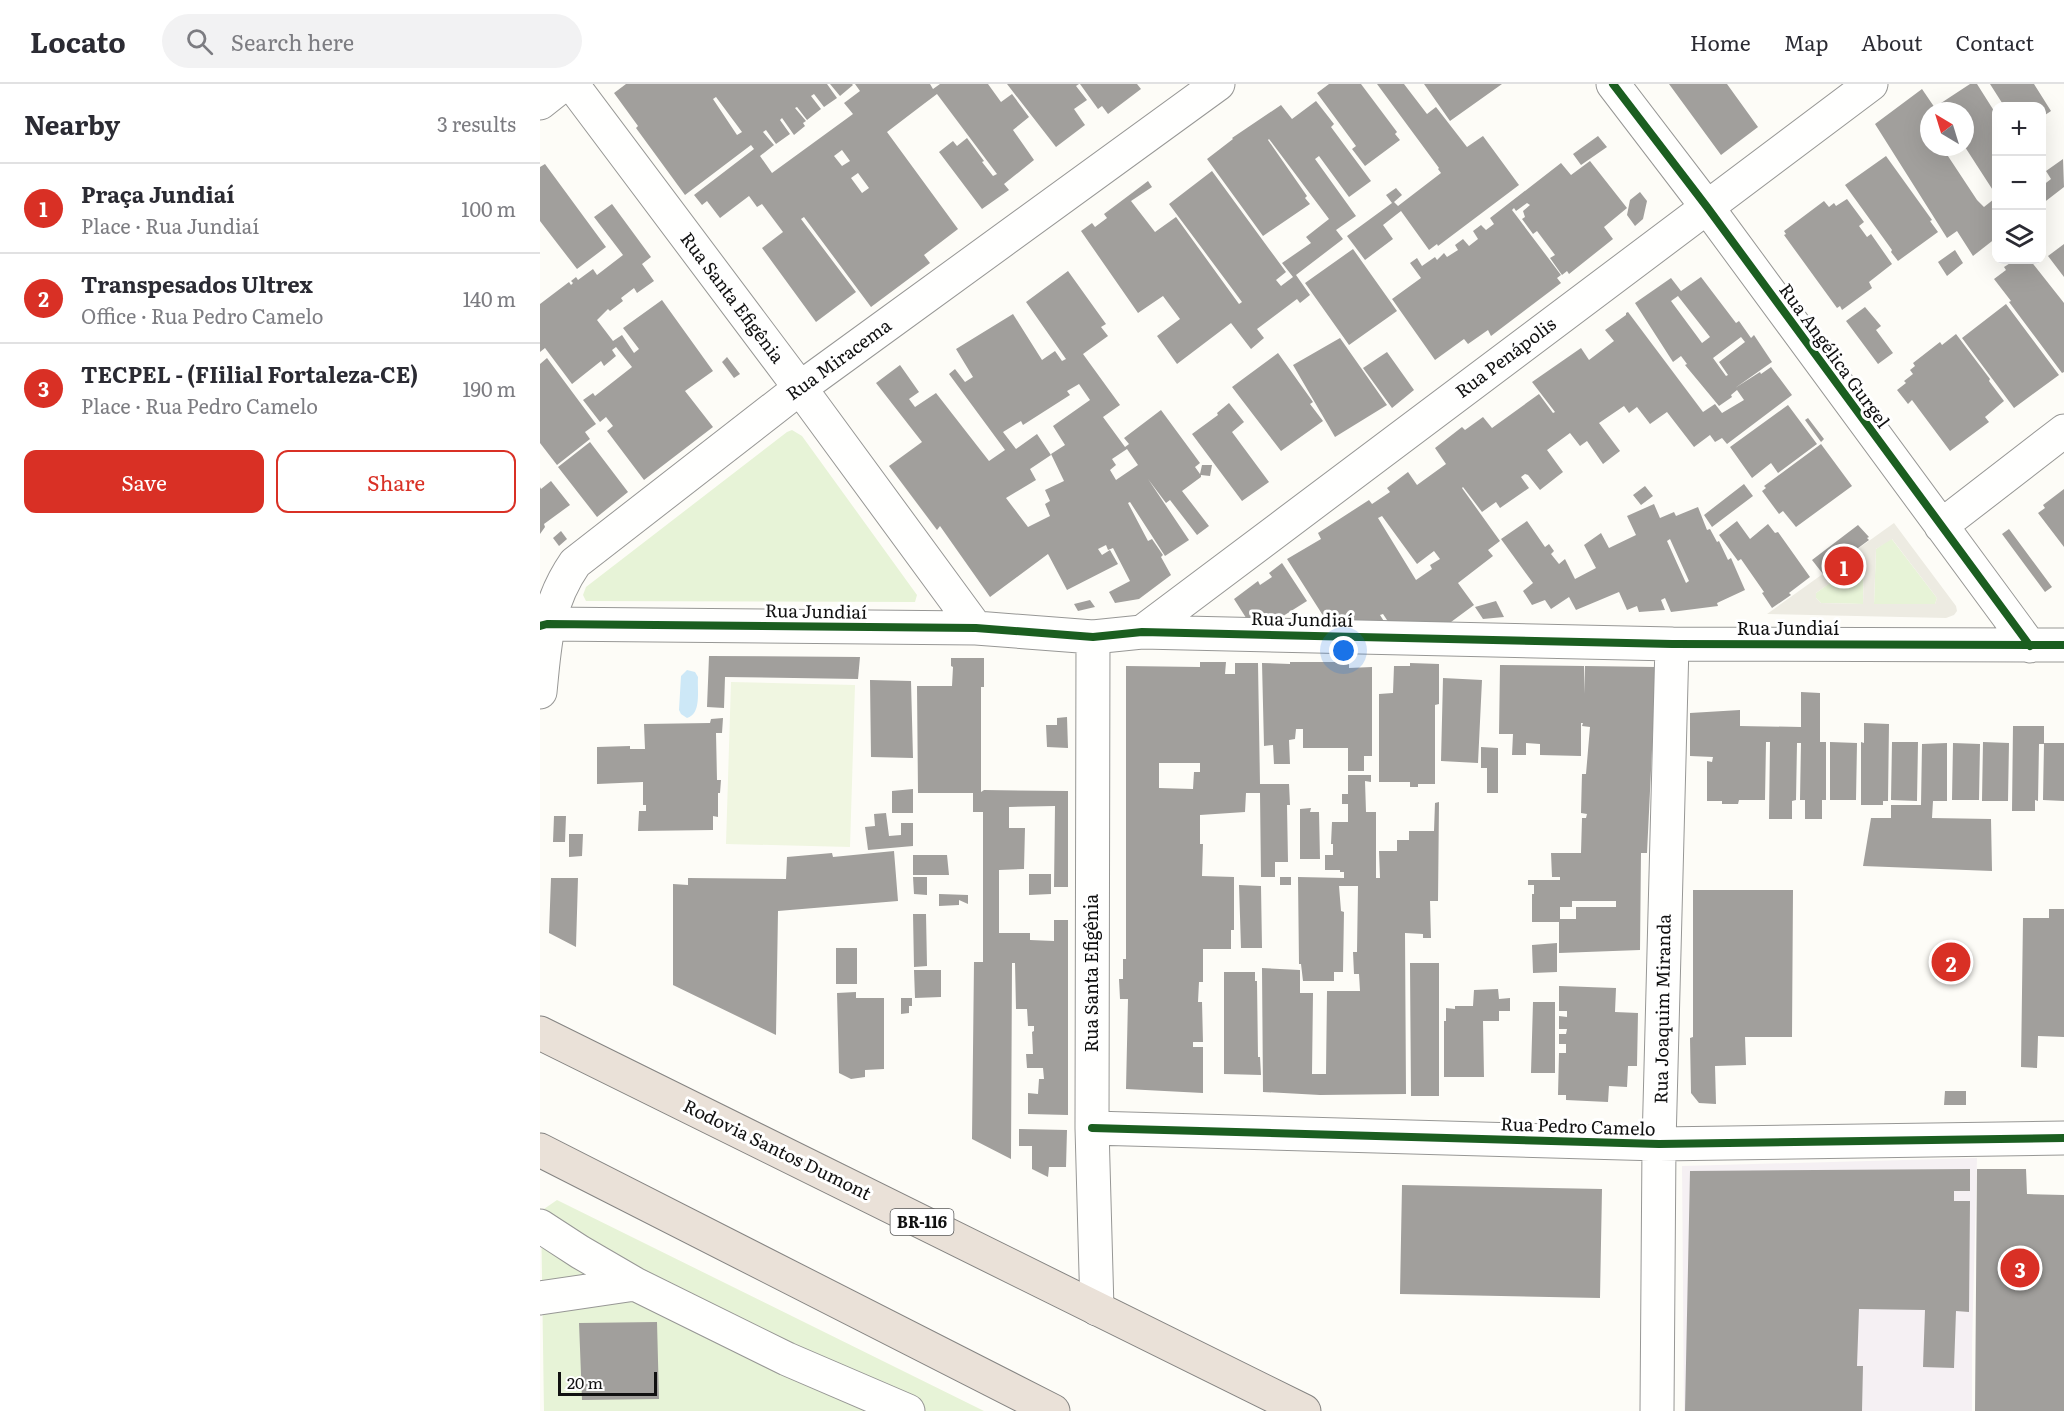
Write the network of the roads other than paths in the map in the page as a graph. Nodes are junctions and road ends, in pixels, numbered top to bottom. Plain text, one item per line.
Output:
1 (564, 84) edge
2 (572, 84) edge
3 (1218, 84) edge
4 (1613, 84) edge
5 (1871, 84) edge
6 (540, 103) edge
7 (1707, 207) junction
8 (800, 388) junction
9 (2064, 431) edge
10 (1941, 526) junction
11 (544, 625) edge
12 (976, 628) junction
13 (1142, 632) junction
14 (1093, 637) junction
15 (1672, 644) junction
16 (2064, 645) edge
17 (2030, 646) junction
18 (540, 692) edge
19 (540, 1033) edge
20 (1092, 1128) junction
21 (2064, 1138) edge
22 (1659, 1144) junction
23 (540, 1150) edge
24 (540, 1226) edge
25 (635, 1284) junction
26 (540, 1298) edge
27 (1097, 1309) junction
28 (908, 1411) edge
29 (1053, 1411) edge
30 (1304, 1411) edge
31 (1657, 1411) edge

1 - 6 street
2 - 8 street, Rua Santa Efigênia
3 - 8 street, Rua Miracema
4 - 7 street, Rua Angélica Gurgel
5 - 7 street, Rua Penápolis
7 - 10 street, Rua Angélica Gurgel
7 - 13 street, Rua Penápolis
8 - 11 street, Rua Miracema
8 - 12 street, Rua Santa Efigênia
9 - 10 street
10 - 17 street, Rua Angélica Gurgel
11 - 12 street, Rua Jundiaí
11 - 18 street, Rua Miracema
12 - 14 street, Rua Jundiaí
13 - 14 street, Rua Jundiaí
13 - 15 street, Rua Jundiaí
14 - 20 street, Rua Santa Efigênia
15 - 17 street, Rua Jundiaí
15 - 22 street, Rua Joaquim Miranda
16 - 17 street, Rua Jundiaí
19 - 27 highway, Rodovia Santos Dumont / BR-116
20 - 22 street, Rua Pedro Camelo
20 - 27 street, Rua Santa Efigênia
21 - 22 street, Rua Pedro Camelo
22 - 31 street, Rua Joaquim Miranda
23 - 29 highway
24 - 25 street
25 - 26 street
25 - 28 street
27 - 30 highway, Rodovia Santos Dumont / BR-116

